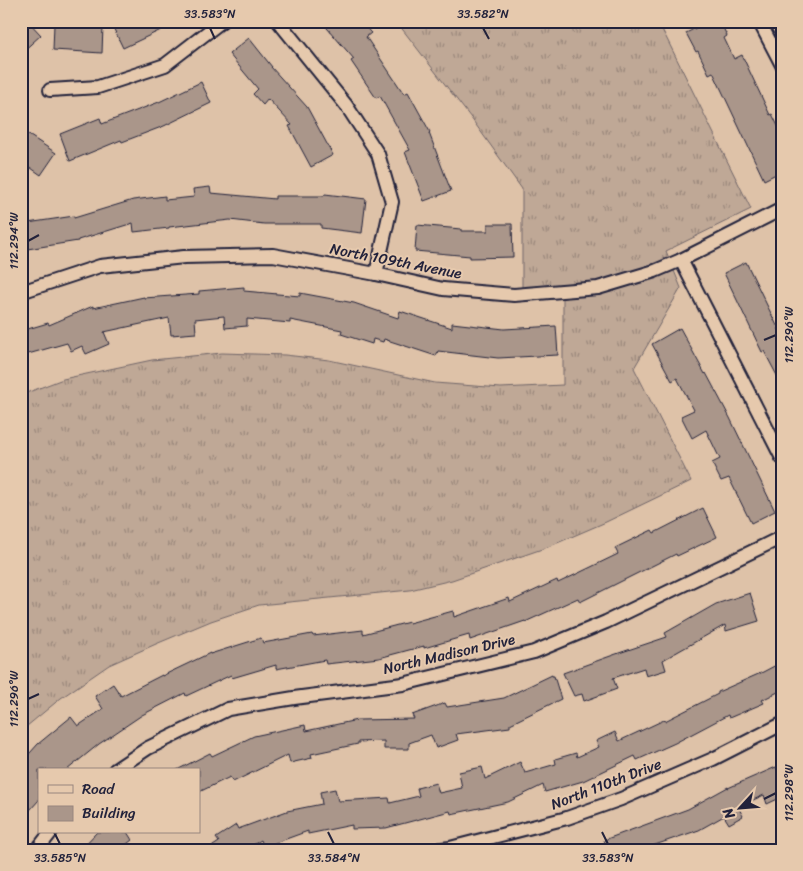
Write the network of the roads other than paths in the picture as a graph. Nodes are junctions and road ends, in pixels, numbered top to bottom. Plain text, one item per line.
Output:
1 (222, 21) edge
2 (278, 21) edge
3 (759, 21) edge
4 (782, 65) edge
5 (50, 90) dead end
6 (782, 209) edge
7 (681, 260) junction
8 (376, 274) junction
9 (21, 292) edge
10 (782, 458) edge
11 (782, 536) edge
12 (782, 724) edge
13 (119, 768) edge
14 (49, 834) edge
15 (450, 849) edge
16 (37, 850) edge
17 (433, 850) edge

1 - 5 street
2 - 8 street
3 - 4 street
6 - 7 street, North 109th Avenue
7 - 8 street, North 109th Avenue
7 - 10 street
8 - 9 street, North 109th Avenue
11 - 13 street, North Madison Drive
12 - 15 street, North 110th Drive
14 - 16 street
15 - 17 street, North 110th Drive

